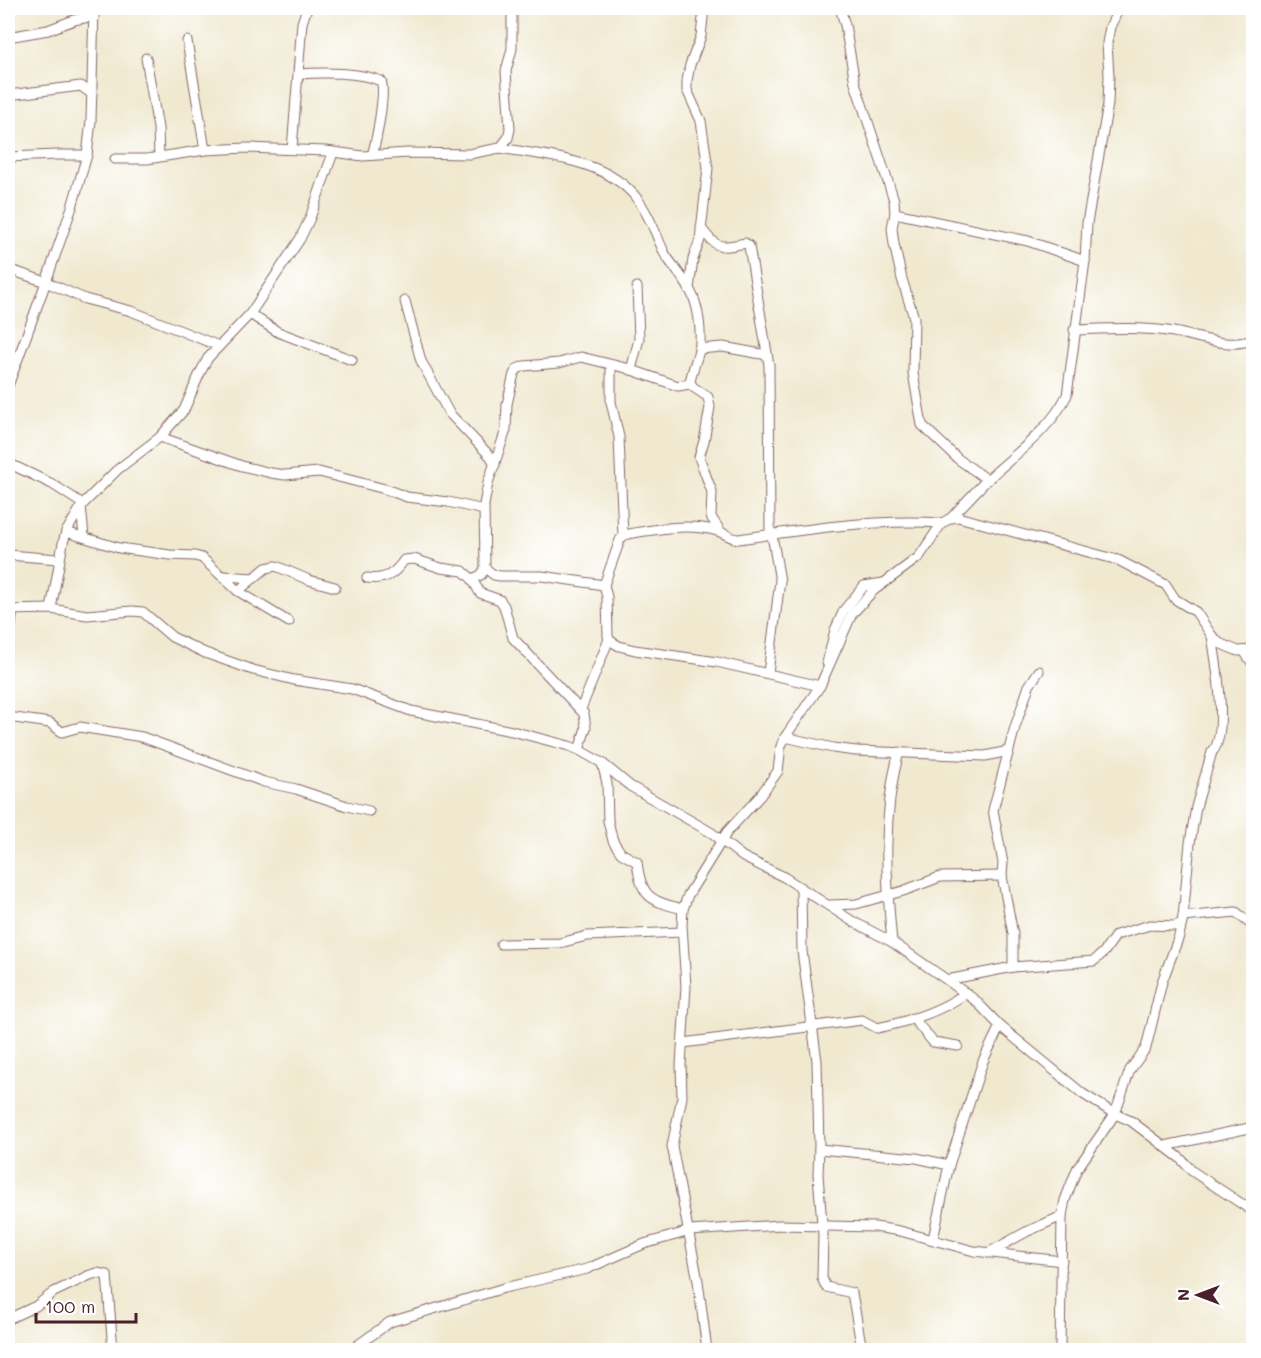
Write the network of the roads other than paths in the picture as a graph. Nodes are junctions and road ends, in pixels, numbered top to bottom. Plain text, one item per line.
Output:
1 (307, 8) edge
2 (512, 8) edge
3 (704, 8) edge
4 (840, 8) edge
5 (1119, 8) edge
6 (94, 12) edge
7 (8, 37) edge
8 (187, 41) dead end
9 (146, 58) dead end
10 (299, 74) junction
11 (92, 94) junction
12 (8, 95) edge
13 (500, 148) junction
14 (292, 149) junction
15 (205, 150) junction
16 (333, 153) junction
17 (87, 155) junction
18 (372, 155) junction
19 (159, 157) junction
20 (8, 158) edge
21 (115, 159) dead end
22 (895, 213) junction
23 (701, 228) junction
24 (1085, 261) junction
25 (8, 269) edge
26 (46, 282) junction
27 (637, 287) dead end
28 (689, 290) junction
29 (405, 302) dead end
30 (250, 314) junction
31 (1074, 330) junction
32 (1254, 339) edge
33 (219, 346) junction
34 (699, 349) junction
35 (767, 355) junction
36 (352, 360) dead end
37 (611, 365) junction
38 (631, 370) junction
39 (690, 384) junction
40 (8, 386) edge
41 (160, 436) junction
42 (8, 463) edge
43 (495, 465) junction
44 (988, 480) junction
45 (82, 505) junction
46 (484, 510) junction
47 (951, 518) junction
48 (942, 523) junction
49 (66, 532) junction
50 (720, 532) junction
51 (771, 535) junction
52 (623, 536) junction
53 (84, 537) junction
54 (8, 555) edge
55 (58, 559) junction
56 (485, 568) junction
57 (223, 576) junction
58 (254, 578) junction
59 (367, 578) dead end
60 (472, 579) junction
61 (604, 585) junction
62 (335, 587) dead end
63 (238, 591) junction
64 (51, 609) junction
65 (10, 610) edge
66 (289, 622) dead end
67 (1212, 636) junction
68 (609, 639) junction
69 (8, 647) edge
70 (1249, 650) edge
71 (1254, 666) edge
72 (1039, 671) dead end
73 (768, 673) junction
74 (820, 686) junction
75 (581, 709) junction
76 (8, 717) edge
77 (1254, 717) edge
78 (1254, 724) edge
79 (785, 737) junction
80 (579, 750) junction
81 (1009, 751) junction
82 (899, 752) junction
83 (602, 763) junction
84 (369, 811) dead end
85 (722, 840) junction
86 (1002, 876) junction
87 (801, 888) junction
88 (888, 896) junction
89 (830, 905) junction
90 (683, 909) junction
91 (1182, 920) junction
92 (1254, 927) edge
93 (682, 932) junction
94 (892, 942) junction
95 (501, 944) dead end
96 (1013, 967) junction
97 (947, 980) junction
98 (966, 993) junction
99 (913, 1018) junction
100 (1000, 1026) junction
101 (813, 1027) junction
102 (682, 1043) junction
103 (958, 1046) dead end
104 (1114, 1114) junction
105 (1254, 1127) edge
106 (1166, 1146) junction
107 (819, 1149) junction
108 (949, 1165) junction
109 (1254, 1212) edge
110 (1062, 1216) junction
111 (822, 1225) junction
112 (690, 1231) junction
113 (933, 1239) junction
114 (988, 1253) junction
115 (1062, 1261) junction
116 (8, 1319) edge
117 (113, 1350) edge
118 (351, 1350) edge
119 (707, 1350) edge
120 (862, 1350) edge
121 (1060, 1350) edge

1 - 10 street
2 - 13 street
3 - 23 street
4 - 22 street
5 - 24 street
6 - 7 street
6 - 11 street
8 - 15 street
9 - 19 street
10 - 14 street
10 - 18 street
11 - 12 street
11 - 17 street
13 - 18 street
13 - 28 street
14 - 15 street
14 - 16 street
15 - 19 street
16 - 18 street
16 - 30 street
17 - 20 street
17 - 26 street
19 - 21 street
22 - 24 street
22 - 44 street
23 - 28 street
23 - 35 street
24 - 31 street
25 - 26 street
26 - 33 street
26 - 40 street
27 - 38 street
28 - 34 street
29 - 43 street
30 - 33 street
30 - 36 street
31 - 32 street
31 - 44 street
33 - 41 street
34 - 35 street
34 - 39 street
35 - 51 street
37 - 38 street
37 - 43 street
37 - 52 street
38 - 39 street
39 - 50 street
41 - 45 street
41 - 46 street
42 - 45 street
43 - 46 street
44 - 47 street
45 - 49 street
45 - 53 street
46 - 56 street
47 - 48 street
47 - 67 street
48 - 51 street
48 - 74 street
49 - 53 street
49 - 55 street
50 - 51 street
50 - 52 street
51 - 73 street
52 - 61 street
53 - 57 street
54 - 55 street
55 - 64 street
56 - 60 street
56 - 61 street
57 - 58 street
57 - 63 street
58 - 62 street
58 - 63 street
59 - 60 street
60 - 75 street
61 - 68 street
63 - 66 street
64 - 65 street
64 - 80 street
65 - 69 street
67 - 70 street
67 - 91 street
68 - 73 street
68 - 75 street
70 - 71 street
72 - 81 street
73 - 74 street
74 - 79 street
75 - 80 street
76 - 84 street
77 - 78 street
79 - 82 street
79 - 85 street
80 - 83 street
81 - 82 street
81 - 86 street
82 - 88 street
83 - 85 street
83 - 90 street
85 - 87 street
85 - 90 street
86 - 88 street
86 - 96 street
87 - 89 street
87 - 101 street
88 - 89 street
88 - 94 street
89 - 94 street
90 - 93 street
91 - 92 street
91 - 96 street
91 - 104 street
93 - 95 street
93 - 102 street
94 - 97 street
96 - 97 street
97 - 98 street
98 - 99 street
98 - 100 street
99 - 101 street
99 - 103 street
100 - 104 street
100 - 108 street
101 - 102 street
101 - 107 street
102 - 112 street
104 - 106 street
104 - 110 street
105 - 106 street
106 - 109 street
107 - 108 street
107 - 111 street
108 - 113 street
110 - 114 street
110 - 115 street
111 - 112 street
111 - 113 street
111 - 120 street
112 - 118 street
112 - 119 street
113 - 114 street
114 - 115 street
115 - 121 street
116 - 117 street

